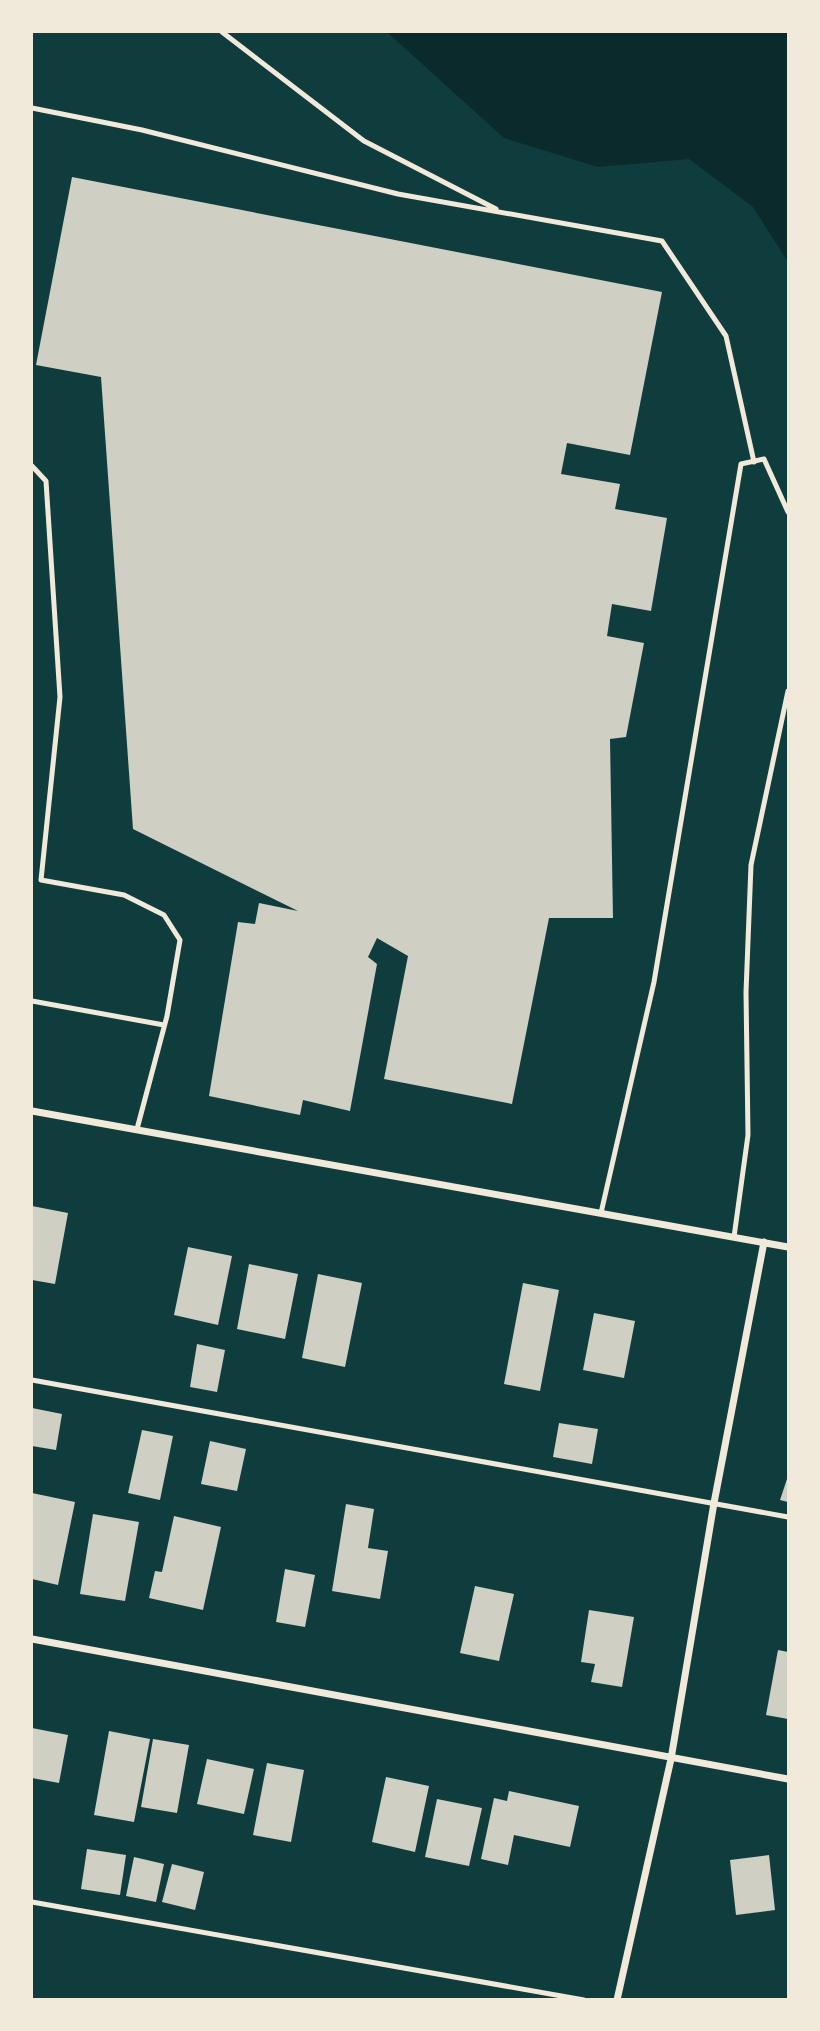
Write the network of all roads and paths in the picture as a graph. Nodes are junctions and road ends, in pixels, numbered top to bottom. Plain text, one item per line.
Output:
1 (222, 32) edge
2 (32, 108) edge
3 (502, 212) junction
4 (754, 462) junction
5 (32, 466) edge
6 (789, 512) edge
7 (789, 691) edge
8 (32, 878) edge
9 (41, 880) junction
10 (32, 1001) edge
11 (164, 1025) junction
12 (32, 1111) edge
13 (137, 1129) junction
14 (601, 1213) junction
15 (734, 1237) junction
16 (764, 1242) junction
17 (789, 1247) edge
18 (32, 1380) edge
19 (714, 1503) junction
20 (789, 1517) edge
21 (32, 1639) edge
22 (671, 1759) junction
23 (789, 1779) edge
24 (32, 1902) edge
25 (584, 2000) edge
26 (617, 2000) edge

1 - 3 lane
2 - 3 lane
3 - 4 lane
4 - 6 lane
4 - 14 lane
5 - 9 lane
7 - 15 lane
8 - 9 lane
9 - 11 lane
10 - 11 lane
11 - 13 lane
12 - 13 street
13 - 14 street
14 - 15 street
15 - 16 street
16 - 17 street
16 - 19 street
18 - 19 lane
19 - 20 lane
19 - 22 street
21 - 22 street
22 - 23 street
22 - 26 street
24 - 25 lane

